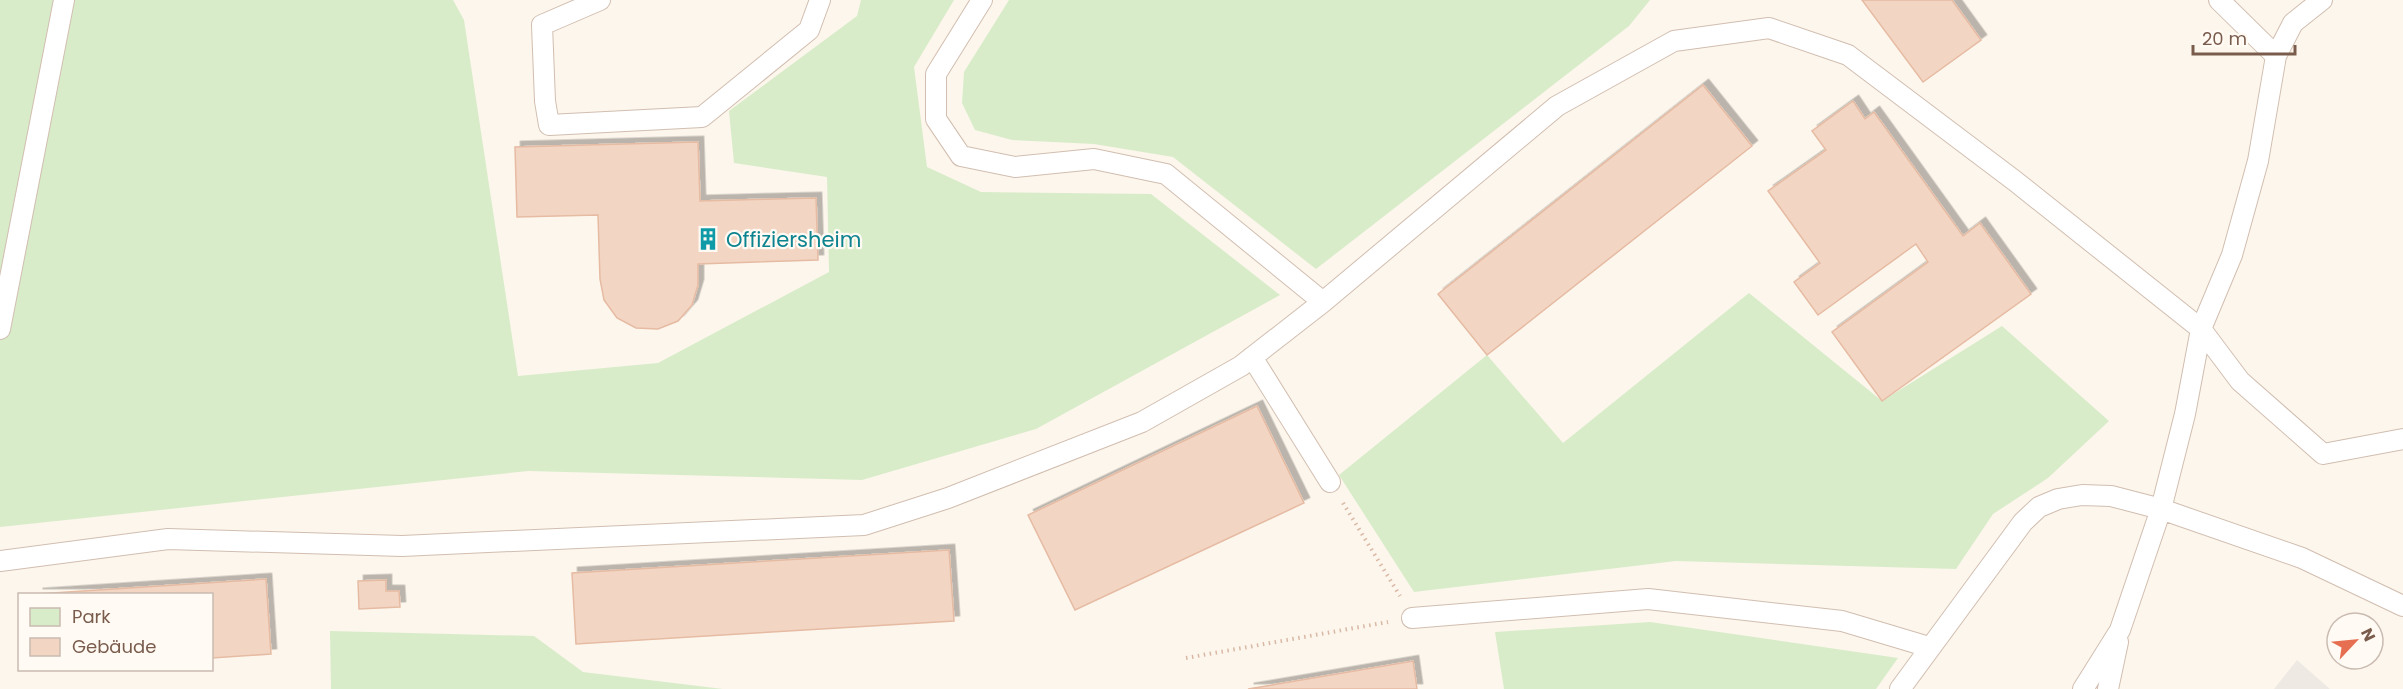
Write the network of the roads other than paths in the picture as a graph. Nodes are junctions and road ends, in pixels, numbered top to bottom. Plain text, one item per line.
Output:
1 (64, 0) edge
2 (600, 0) edge
3 (820, 0) edge
4 (982, 0) edge
5 (2219, 0) edge
6 (2322, 0) edge
7 (2276, 56) junction
8 (1323, 302) junction
9 (0, 329) edge
10 (2201, 329) junction
11 (1252, 357) junction
12 (2403, 439) edge
13 (1330, 482) road end
14 (2162, 508) junction
15 (0, 561) edge
16 (2403, 606) edge
17 (1412, 618) road end
18 (2120, 630) junction
19 (1929, 647) junction
20 (1900, 689) edge
21 (2083, 689) edge
22 (2108, 689) edge

1 - 9 lane
2 - 3 lane
4 - 8 lane
5 - 7 lane
6 - 7 lane
7 - 10 lane
8 - 10 lane
8 - 11 lane
10 - 12 lane
10 - 14 lane
11 - 13 lane
11 - 15 lane
14 - 16 lane
14 - 18 lane
14 - 19 lane
17 - 19 lane
18 - 21 lane
18 - 22 lane
19 - 20 lane

